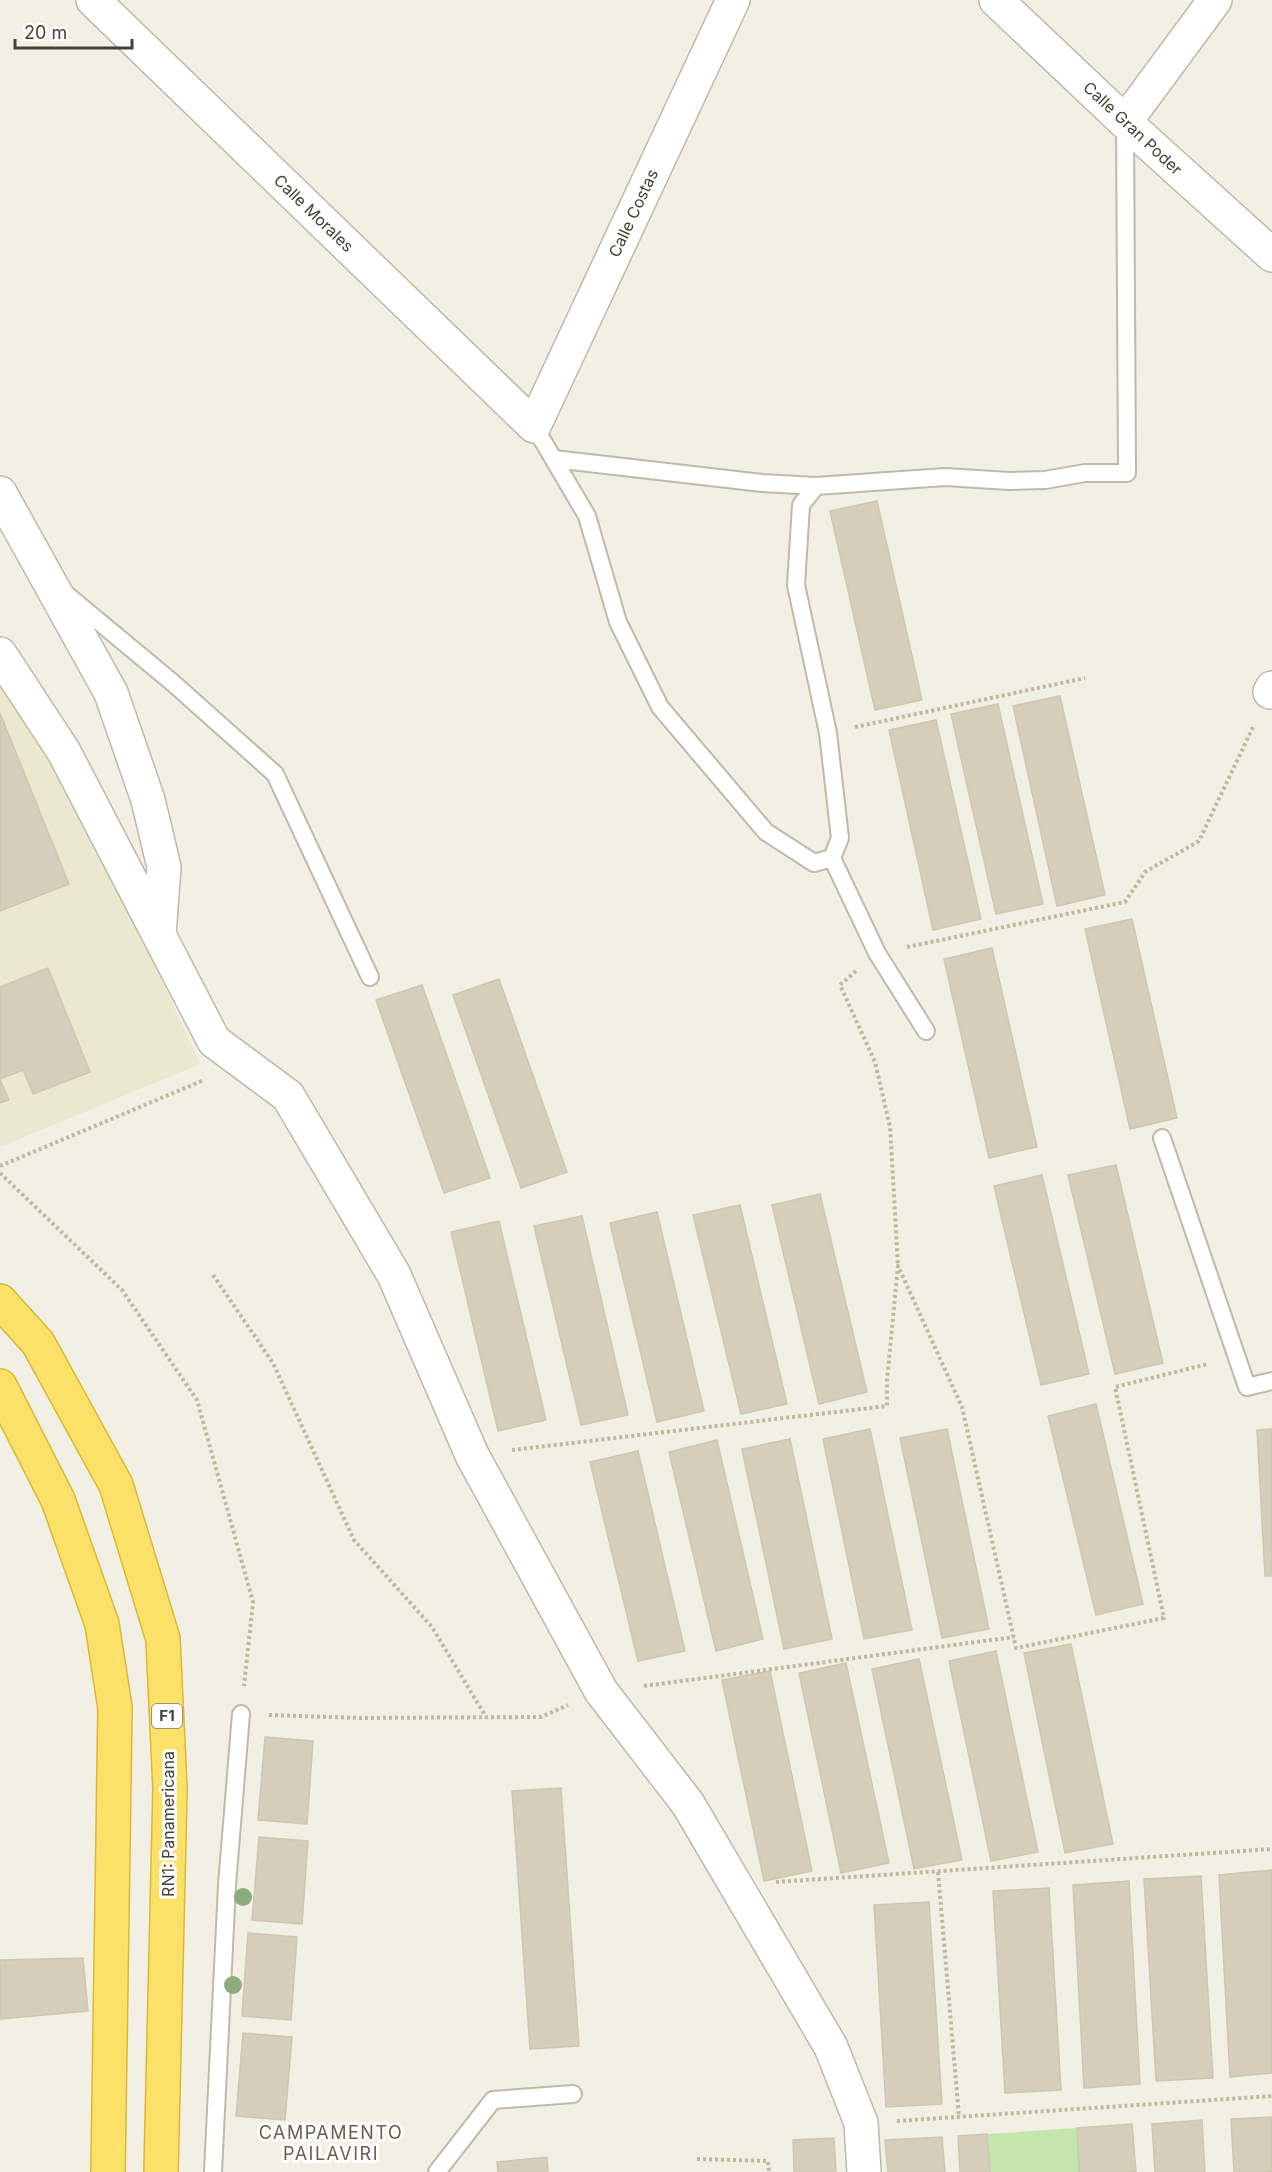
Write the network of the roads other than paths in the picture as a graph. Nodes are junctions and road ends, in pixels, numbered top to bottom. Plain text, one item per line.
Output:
1 (93, 0) edge
2 (732, 0) edge
3 (996, 0) edge
4 (1215, 0) edge
5 (1125, 122) junction
6 (1272, 255) edge
7 (534, 426) junction
8 (554, 459) junction
9 (816, 486) junction
10 (0, 493) edge
11 (48, 579) junction
12 (0, 654) edge
13 (832, 858) junction
14 (159, 935) junction
15 (369, 976) dead end
16 (926, 1031) dead end
17 (1162, 1138) dead end
18 (0, 1301) edge
19 (1272, 1381) edge
20 (0, 1386) edge
21 (241, 1714) road end
22 (573, 2094) dead end
23 (108, 2172) edge
24 (161, 2172) edge
25 (213, 2172) edge
26 (437, 2172) edge
27 (864, 2172) edge

1 - 7 street, Calle Morales
2 - 7 street, Calle Costas
3 - 5 street, Calle Gran Poder
4 - 5 street
5 - 6 street, Calle Gran Poder
5 - 9 lane
7 - 8 lane
8 - 9 lane
8 - 13 lane
9 - 13 lane
10 - 11 street
11 - 14 street
11 - 15 lane
12 - 14 street
13 - 16 lane
14 - 27 street
17 - 19 lane
18 - 24 highway, RN1: Panamericana / F1
20 - 23 highway
21 - 25 lane
22 - 26 lane

